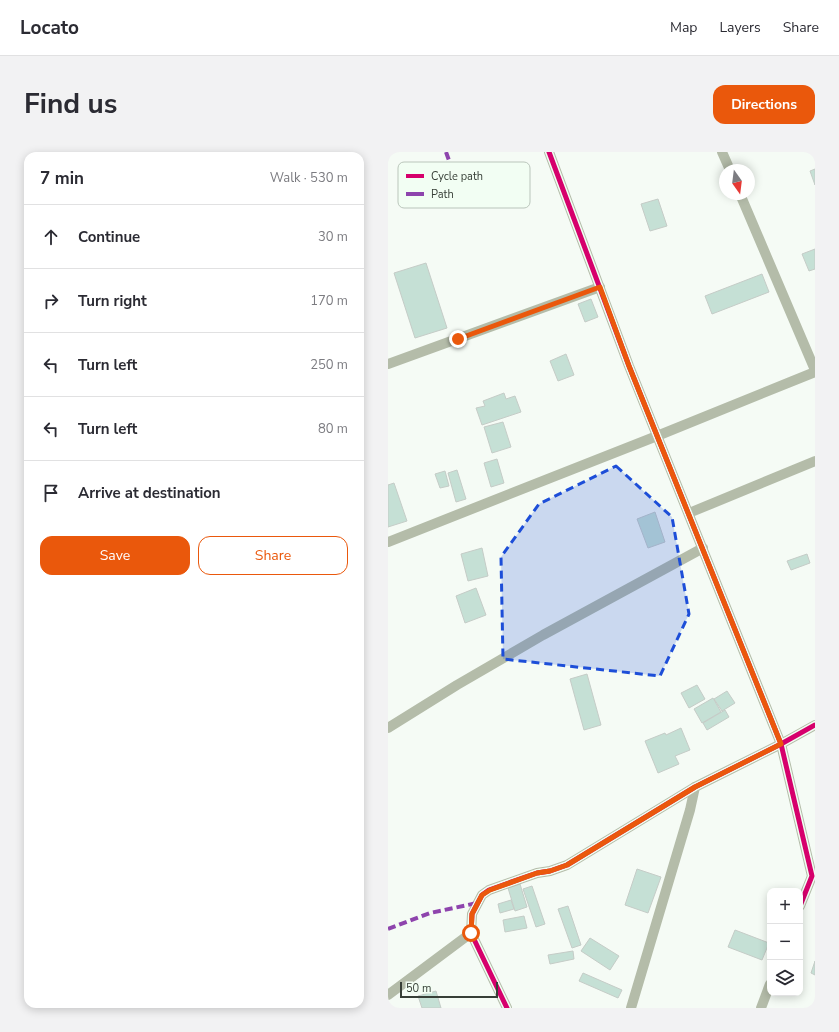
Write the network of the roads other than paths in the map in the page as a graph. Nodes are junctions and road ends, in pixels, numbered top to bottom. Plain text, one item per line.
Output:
1 (549, 152) edge
2 (722, 152) edge
3 (727, 164) edge
4 (743, 200) edge
5 (600, 287) junction
6 (388, 364) edge
7 (815, 371) edge
8 (658, 436) junction
9 (815, 461) edge
10 (689, 513) junction
11 (388, 542) edge
12 (703, 548) junction
13 (815, 725) edge
14 (388, 728) edge
15 (781, 744) junction
16 (695, 787) junction
17 (813, 876) edge
18 (803, 899) edge
19 (471, 933) junction
20 (767, 992) edge
21 (388, 995) edge
22 (507, 1008) edge
23 (631, 1008) edge
24 (761, 1008) edge

1 - 5 street
2 - 3 street
4 - 7 street
5 - 6 street
5 - 8 street
7 - 8 street
8 - 10 street
8 - 11 street
9 - 10 street
10 - 12 street
12 - 14 street
12 - 15 street
13 - 15 street
15 - 16 street
15 - 17 street
16 - 19 street
16 - 23 street
17 - 18 street
19 - 21 street
19 - 22 street
20 - 24 street

